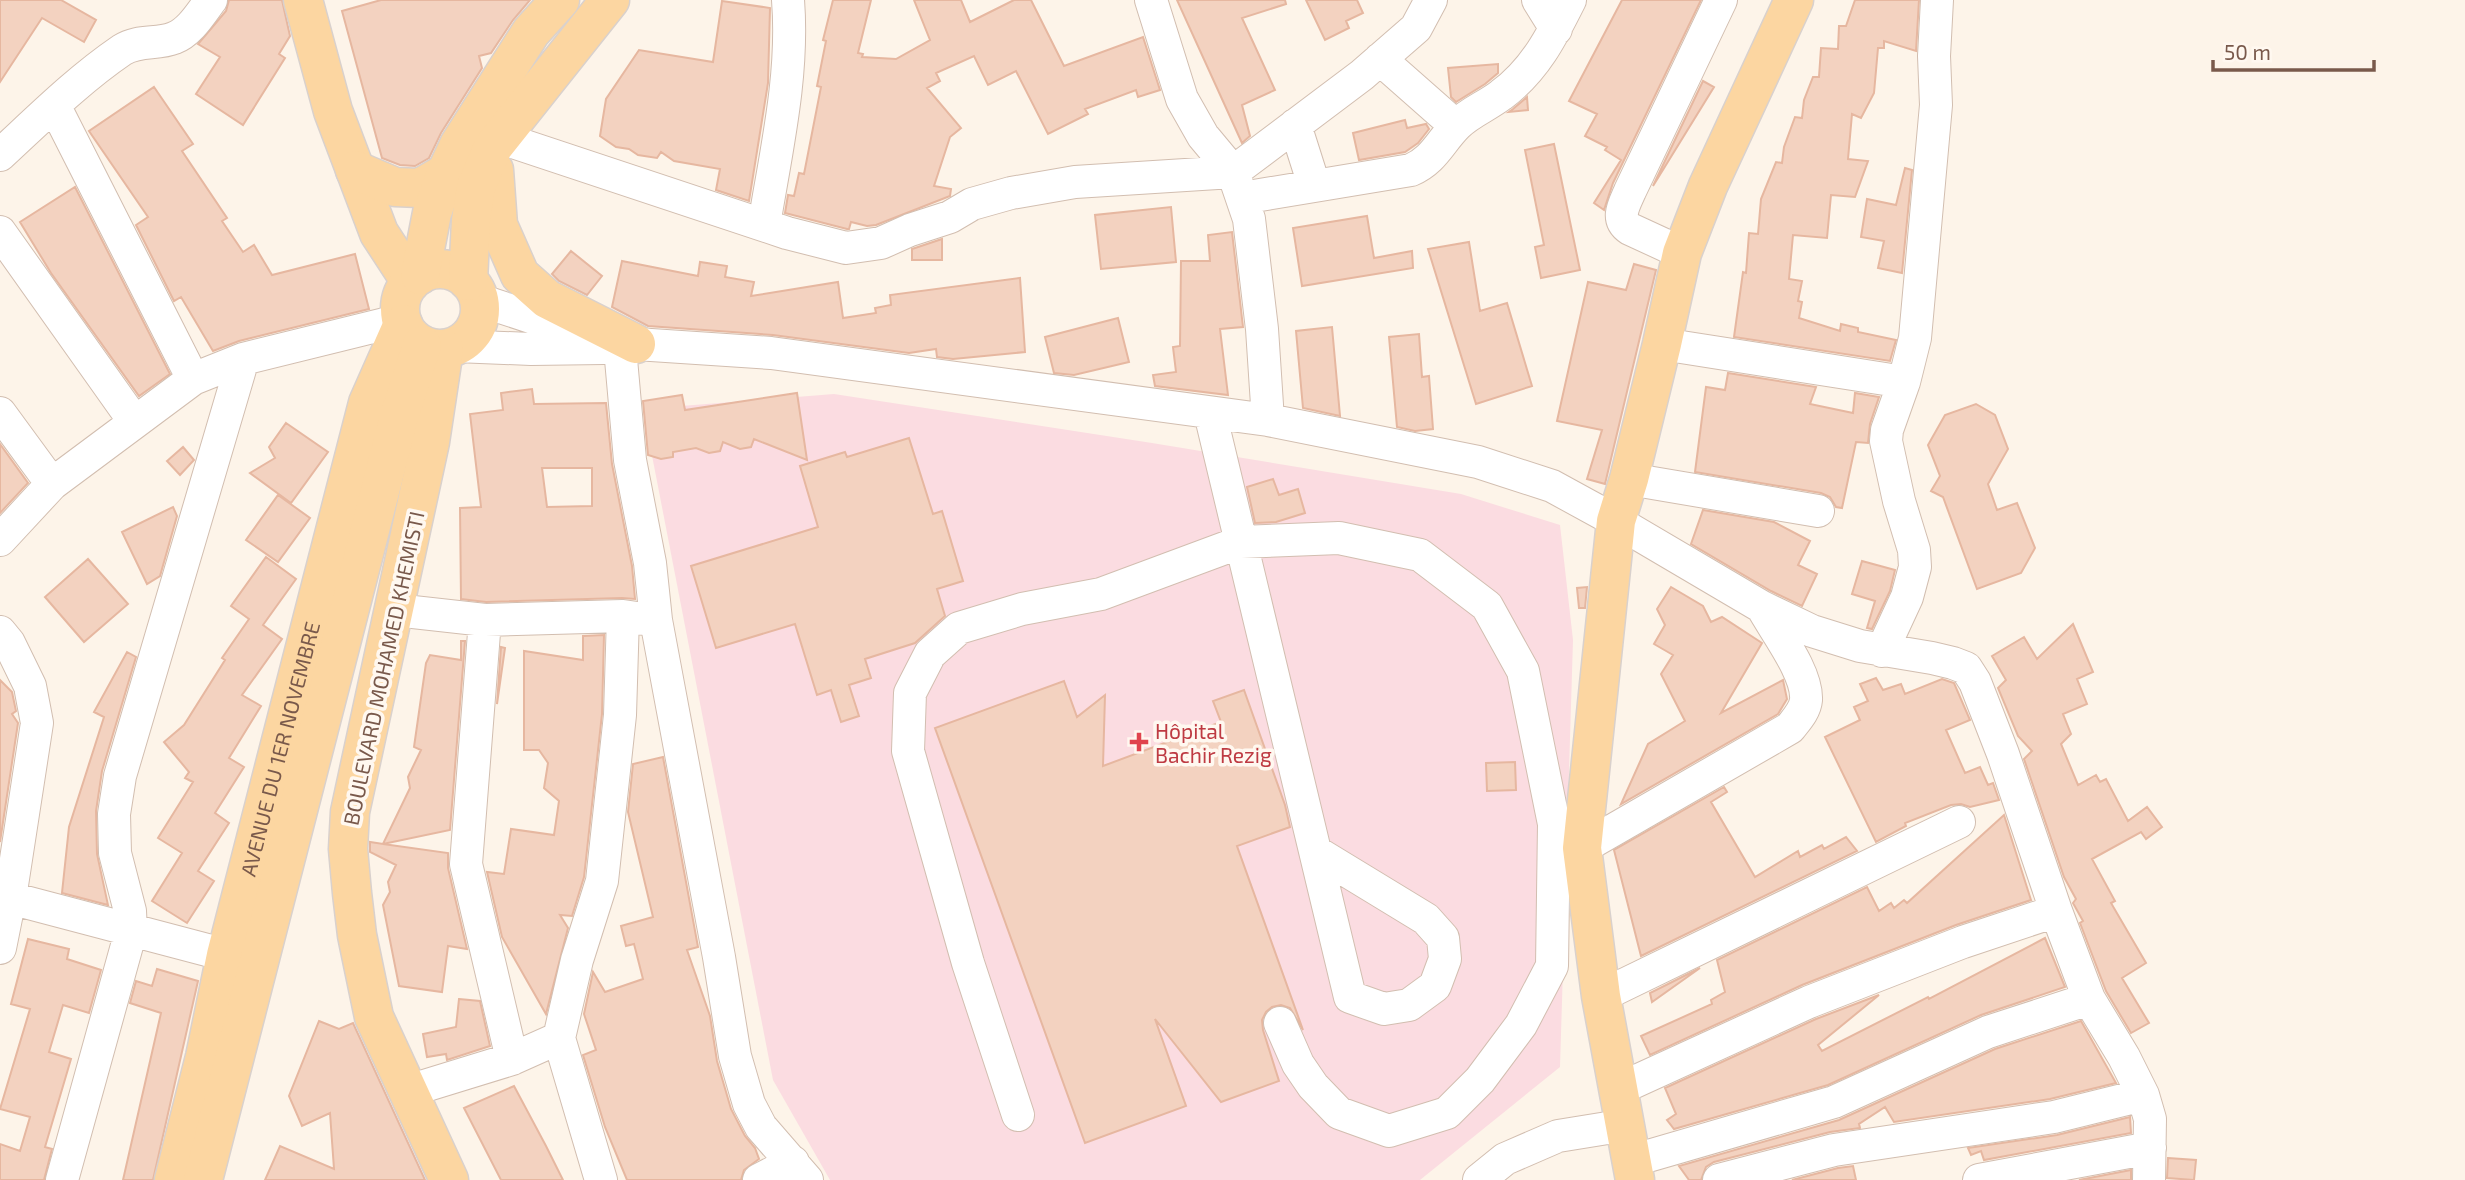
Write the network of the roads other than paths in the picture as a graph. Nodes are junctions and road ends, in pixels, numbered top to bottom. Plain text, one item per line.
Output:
1 (211, 0) edge
2 (303, 0) edge
3 (560, 0) edge
4 (610, 0) edge
5 (788, 0) edge
6 (1151, 0) edge
7 (1431, 0) edge
8 (1538, 0) edge
9 (1570, 0) edge
10 (1721, 0) edge
11 (1794, 0) edge
12 (1937, 0) edge
13 (1556, 29) junction
14 (1380, 60) junction
15 (54, 105) junction
16 (1295, 125) junction
17 (1456, 126) junction
18 (497, 142) junction
19 (0, 156) edge
20 (355, 170) junction
21 (446, 173) junction
22 (1237, 185) junction
23 (1314, 186) junction
24 (764, 225) junction
25 (0, 232) edge
26 (1682, 253) junction
27 (415, 278) junction
28 (473, 290) junction
29 (425, 337) junction
30 (1662, 344) junction
31 (628, 346) junction
32 (243, 359) junction
33 (193, 379) junction
34 (1904, 382) junction
35 (0, 413) edge
36 (1210, 413) junction
37 (134, 421) junction
38 (1268, 421) junction
39 (1629, 479) junction
40 (51, 484) junction
41 (1818, 510) dead end
42 (1616, 521) junction
43 (0, 540) edge
44 (1241, 542) junction
45 (1762, 607) junction
46 (395, 610) junction
47 (623, 617) junction
48 (485, 620) junction
49 (656, 621) junction
50 (0, 632) edge
51 (1882, 651) junction
52 (1959, 822) dead end
53 (1582, 848) junction
54 (1316, 852) junction
55 (10, 898) junction
56 (2056, 911) junction
57 (131, 932) junction
58 (0, 948) edge
59 (226, 955) junction
60 (1601, 996) junction
61 (2089, 999) junction
62 (1280, 1023) dead end
63 (559, 1038) junction
64 (512, 1059) junction
65 (408, 1091) junction
66 (2143, 1095) junction
67 (1018, 1115) dead end
68 (1628, 1139) edge
69 (2150, 1148) junction
70 (800, 1171) edge
71 (62, 1180) edge
72 (174, 1180) edge
73 (203, 1180) edge
74 (449, 1180) edge
75 (601, 1180) edge
76 (759, 1180) edge
77 (1479, 1180) edge
78 (1719, 1180) edge
79 (1979, 1180) edge
80 (2149, 1180) edge

1 - 15 street
2 - 20 main road
3 - 21 main road
4 - 18 main road
5 - 24 street
6 - 22 street
7 - 14 street
8 - 13 street
9 - 13 street
10 - 26 street
11 - 26 main road
12 - 34 street
13 - 17 street
14 - 16 street
14 - 17 street
15 - 19 street
15 - 33 street
16 - 22 street
16 - 23 street
17 - 23 street
18 - 24 street
18 - 28 main road
18 - 31 main road
20 - 21 main road
20 - 27 main road
21 - 27 main road
22 - 23 street
22 - 24 street
22 - 38 street
25 - 37 street
26 - 30 main road
27 - 28 main road
27 - 29 main road
28 - 29 main road
28 - 31 street
29 - 31 street
29 - 32 street
29 - 46 main road, BOULEVARD MOHAMED KHEMISTI
29 - 59 main road, AVENUE DU 1ER NOVEMBRE
29 - 73 main road, AVENUE DU 1ER NOVEMBRE
30 - 34 street
30 - 39 main road
31 - 36 street
31 - 49 street
32 - 33 street
32 - 57 street
33 - 37 street
34 - 51 street
35 - 40 street
36 - 38 street
36 - 44 street
37 - 40 street
38 - 42 street
39 - 41 street
39 - 42 main road
40 - 43 street
42 - 45 street
42 - 53 main road
44 - 54 street
44 - 62 street
44 - 67 street
45 - 51 street
45 - 53 street
46 - 48 street
46 - 65 main road, BOULEVARD MOHAMED KHEMISTI
47 - 48 street
47 - 49 street
47 - 63 street
48 - 64 street
49 - 70 street
50 - 55 street
51 - 56 street
52 - 60 street
53 - 60 main road
54 - 54 street
55 - 57 street
55 - 58 street
56 - 61 street
56 - 68 street
57 - 59 street
57 - 71 street
59 - 72 main road, AVENUE DU 1ER NOVEMBRE
60 - 68 main road
61 - 66 street
61 - 68 street
63 - 64 street
63 - 75 street
64 - 65 street
65 - 74 main road, BOULEVARD MOHAMED KHEMISTI
66 - 69 street
66 - 78 street
68 - 77 street
69 - 79 street
69 - 80 street
70 - 76 street

